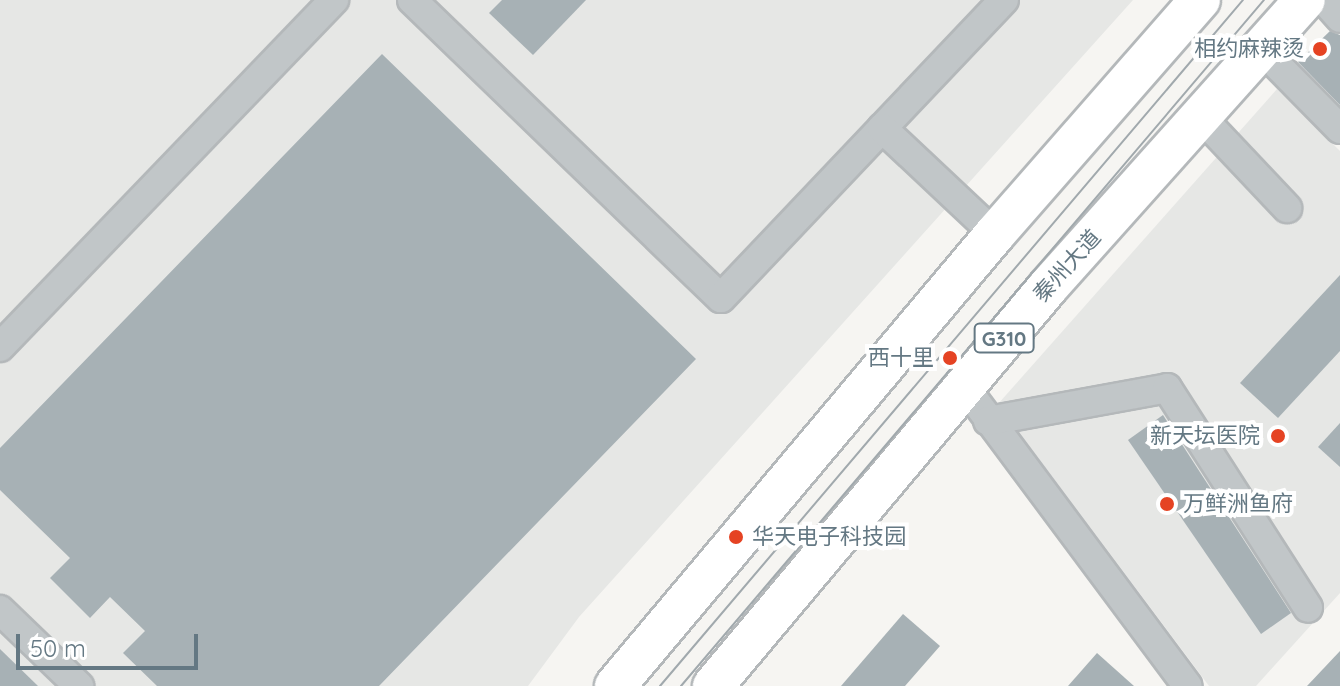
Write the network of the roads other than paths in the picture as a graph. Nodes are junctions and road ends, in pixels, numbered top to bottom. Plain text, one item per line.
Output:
1 (334, 0) edge
2 (412, 0) edge
3 (1004, 0) edge
4 (1200, 0) edge
5 (1305, 0) edge
6 (1324, 0) edge
7 (1340, 18) edge
8 (1279, 67) dead end
9 (1202, 118) junction
10 (882, 128) junction
11 (1340, 129) edge
12 (1287, 208) dead end
13 (995, 234) junction
14 (0, 347) edge
15 (964, 386) junction
16 (988, 421) junction
17 (1308, 608) dead end
18 (0, 610) edge
19 (79, 686) edge
20 (615, 686) edge
21 (713, 686) edge
22 (1188, 686) edge

1 - 14 street
2 - 10 street
3 - 10 street
4 - 13 highway
5 - 9 highway, 秦州大道 / G310
6 - 7 street
8 - 11 street
9 - 12 street
9 - 15 highway, 秦州大道 / G310
10 - 13 street
13 - 20 highway
15 - 16 street
15 - 21 highway, 秦州大道 / G310
16 - 17 street
16 - 22 street
18 - 19 street

